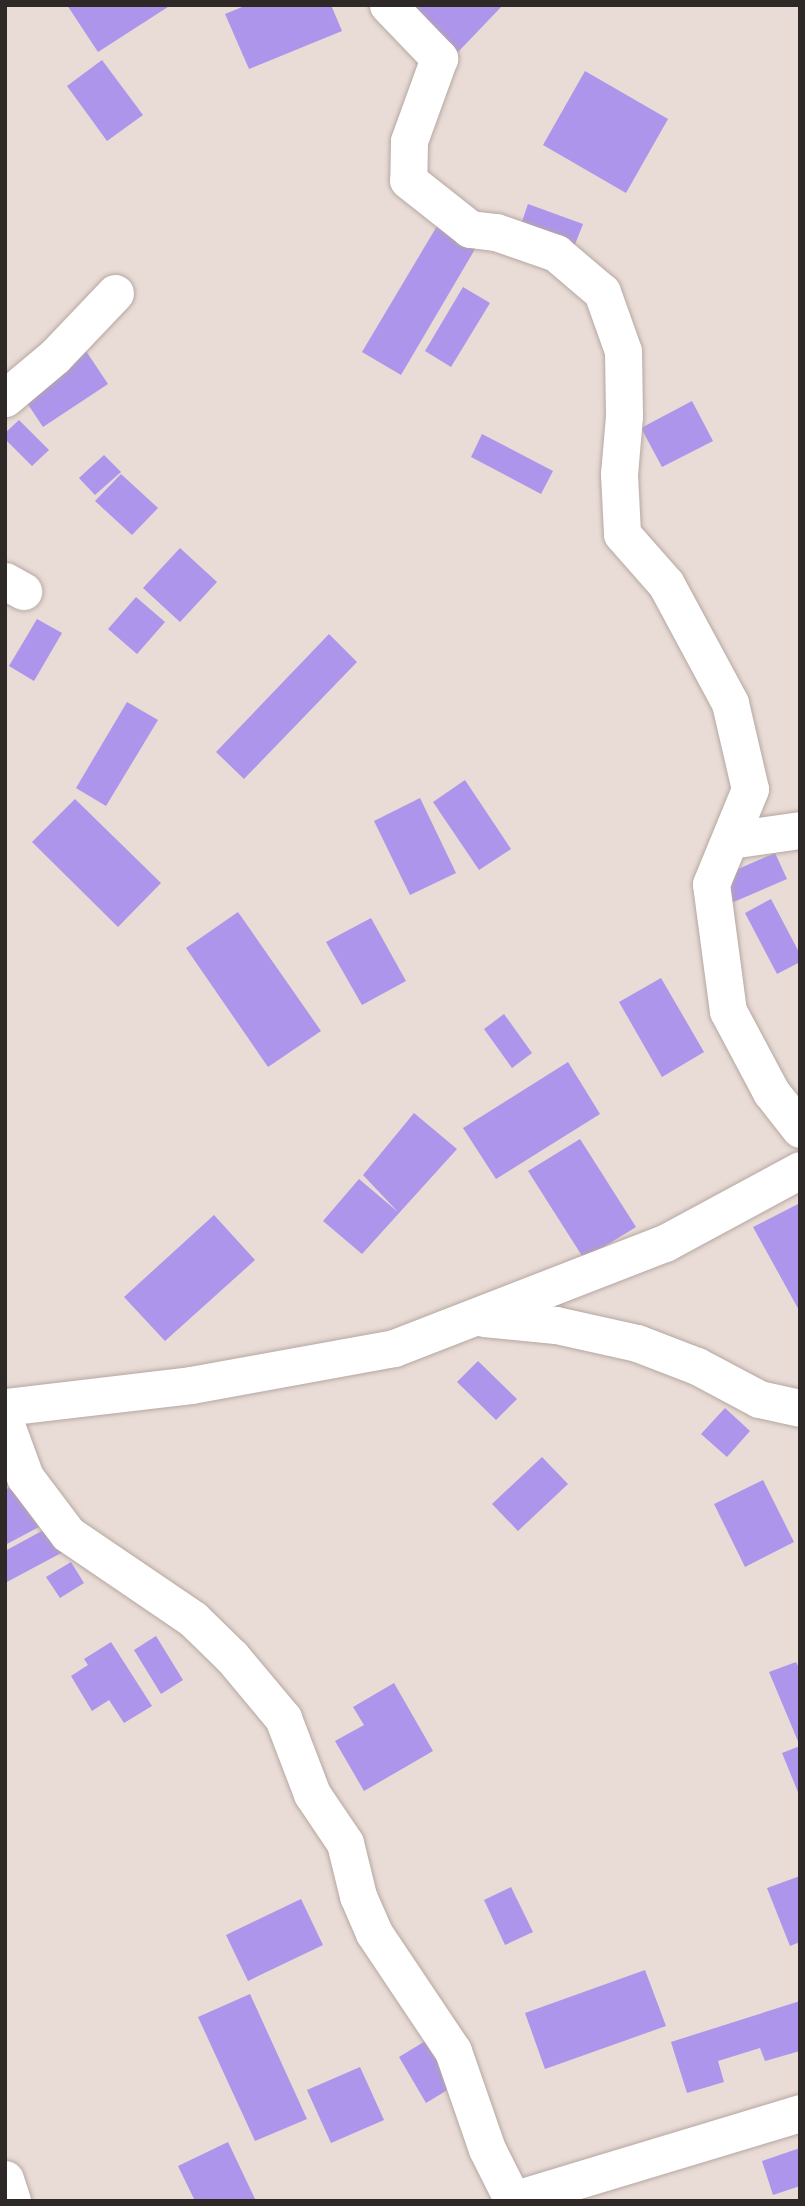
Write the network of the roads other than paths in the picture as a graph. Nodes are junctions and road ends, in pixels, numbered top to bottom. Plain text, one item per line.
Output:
1 (388, 5) edge
2 (115, 293) dead end
3 (5, 398) edge
4 (800, 830) edge
5 (730, 840) junction
6 (800, 1129) edge
7 (800, 1170) edge
8 (476, 1317) junction
9 (5, 1407) edge
10 (800, 1408) edge
11 (5, 1422) edge
12 (800, 2113) edge
13 (5, 2179) edge
14 (512, 2200) edge
15 (12, 2201) edge

1 - 5 street
2 - 3 street
4 - 5 street
5 - 6 street
7 - 8 street
8 - 9 street
8 - 10 street
11 - 14 street
12 - 14 street
13 - 15 street

